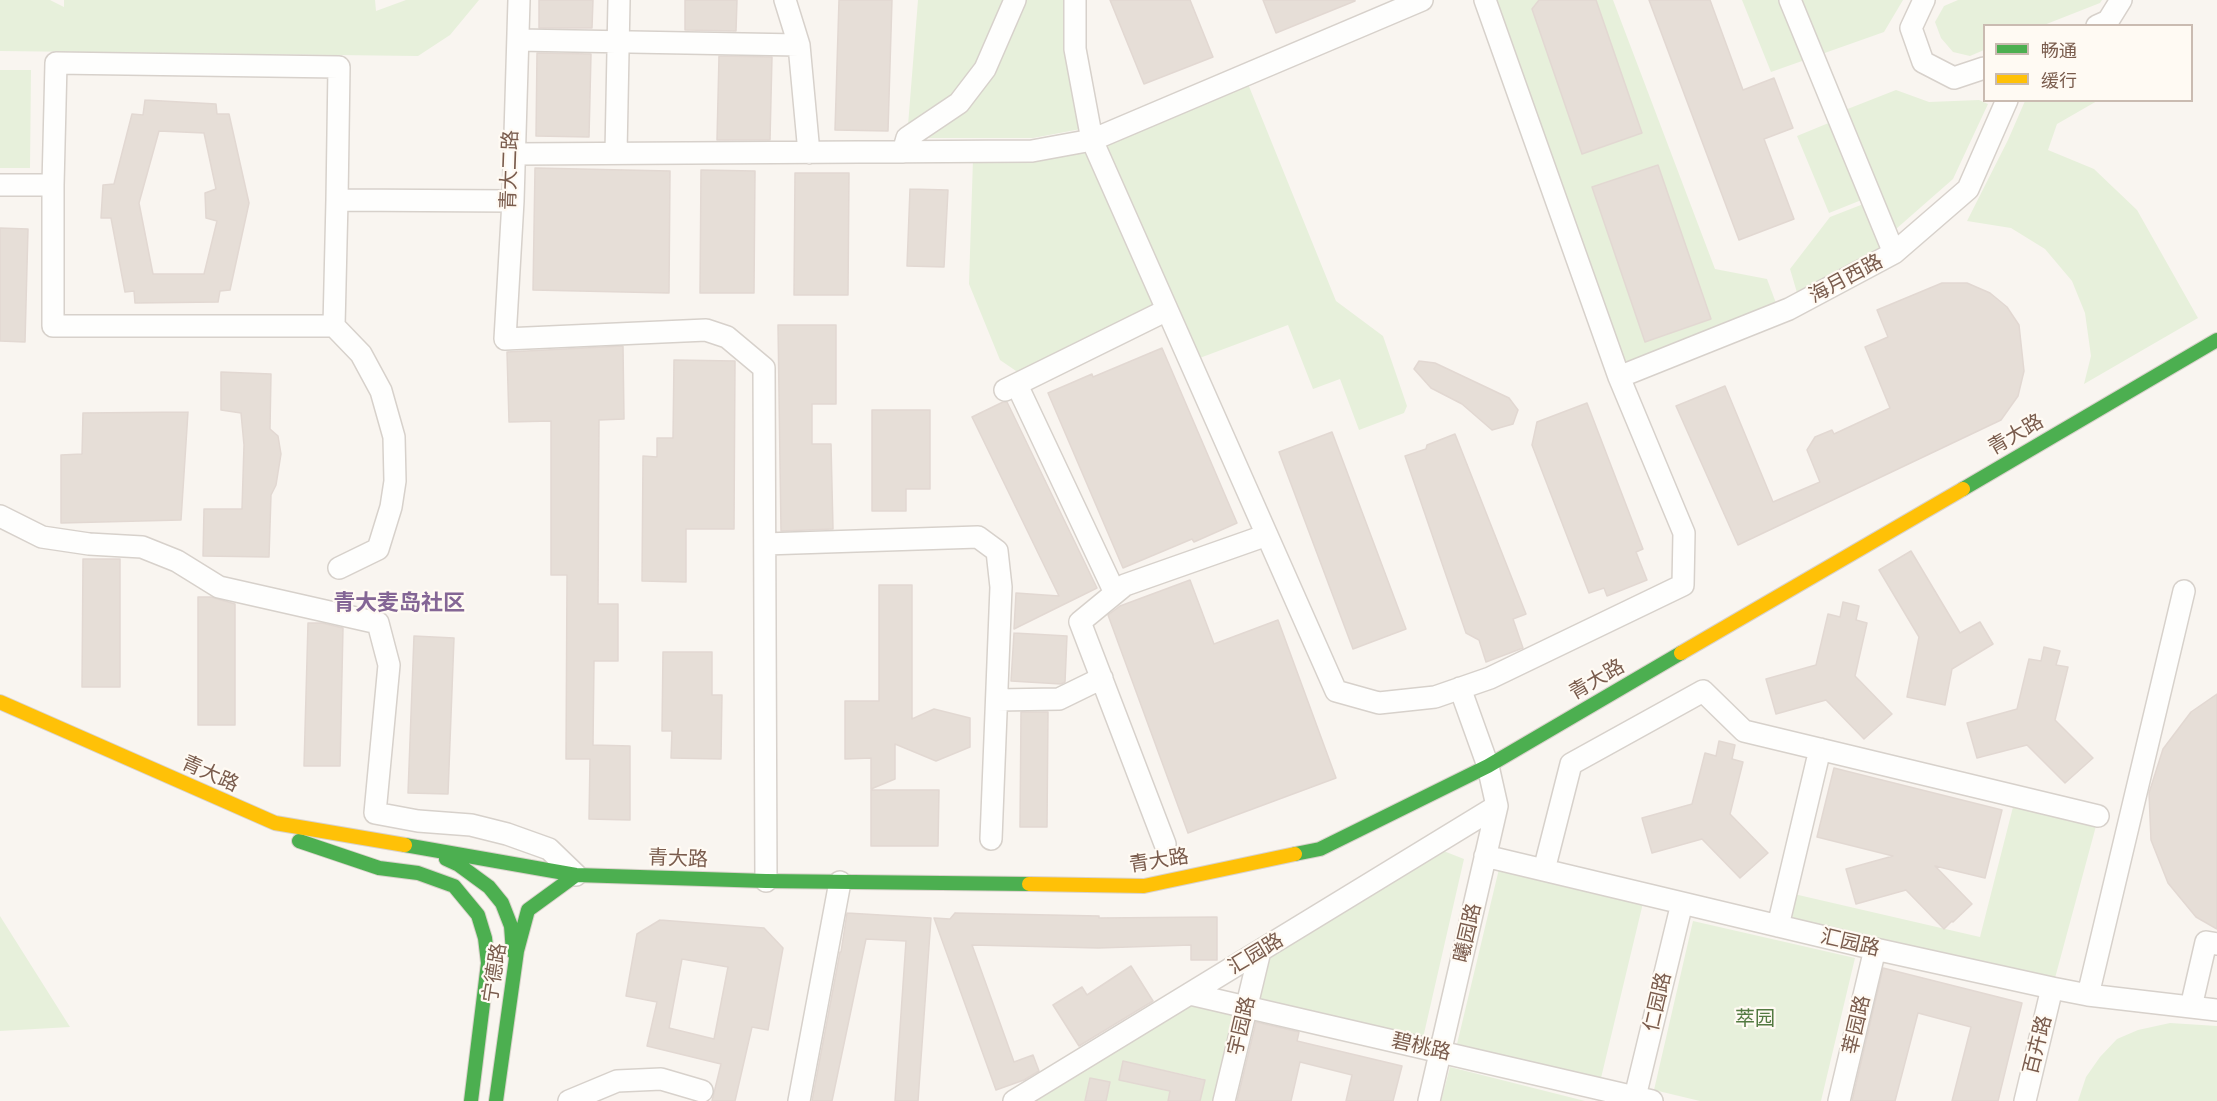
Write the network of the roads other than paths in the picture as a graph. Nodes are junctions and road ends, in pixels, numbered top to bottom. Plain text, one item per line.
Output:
1 (517, 0) edge
2 (619, 0) edge
3 (785, 0) edge
4 (1015, 0) edge
5 (1075, 0) edge
6 (1422, 0) edge
7 (1485, 0) edge
8 (1790, 0) edge
9 (1924, 0) edge
10 (2121, 0) edge
11 (2101, 24) edge
12 (518, 40) junction
13 (619, 42) junction
14 (799, 45) junction
15 (1983, 68) edge
16 (2006, 102) edge
17 (1092, 140) junction
18 (903, 152) junction
19 (616, 153) junction
20 (809, 153) junction
21 (515, 154) junction
22 (0, 184) edge
23 (53, 185) junction
24 (337, 200) junction
25 (511, 201) junction
26 (1894, 253) junction
27 (1167, 309) junction
28 (334, 326) junction
29 (2217, 340) edge
30 (1619, 377) junction
31 (0, 516) edge
32 (1267, 535) junction
33 (765, 544) junction
34 (339, 568) dead end
35 (2184, 591) dead end
36 (1115, 593) junction
37 (1102, 678) junction
38 (1460, 688) junction
39 (997, 700) junction
40 (0, 702) edge
41 (1820, 749) junction
42 (1488, 766) junction
43 (1497, 806) junction
44 (2098, 816) dead end
45 (275, 824) junction
46 (991, 838) dead end
47 (1164, 843) dead end
48 (427, 849) junction
49 (1485, 856) junction
50 (1544, 870) junction
51 (576, 875) junction
52 (765, 881) junction
53 (840, 882) junction
54 (1682, 903) junction
55 (1778, 926) junction
56 (2217, 944) edge
57 (1875, 949) junction
58 (1260, 951) junction
59 (514, 971) junction
60 (2052, 988) junction
61 (1190, 994) junction
62 (2088, 995) junction
63 (1246, 1007) junction
64 (2191, 1007) junction
65 (2217, 1010) edge
66 (1441, 1052) junction
67 (702, 1091) dead end
68 (1640, 1100) edge
69 (471, 1101) edge
70 (496, 1101) edge
71 (569, 1101) edge
72 (799, 1101) edge
73 (1014, 1101) edge
74 (1224, 1101) edge
75 (1429, 1101) edge
76 (1839, 1101) edge
77 (2025, 1101) edge

1 - 12 street
1 - 25 street, 青大二路
2 - 13 street
3 - 14 street
4 - 18 street
5 - 17 street
6 - 17 street
7 - 30 street
8 - 26 street
9 - 15 street
10 - 11 street
12 - 13 street
12 - 21 street
13 - 14 street
13 - 19 street
14 - 20 street
16 - 26 street, 海月西路
17 - 18 street
17 - 27 street
18 - 20 street
19 - 20 street
19 - 21 street
21 - 25 street
22 - 23 street
23 - 24 street
23 - 28 street
24 - 25 street
24 - 28 street
25 - 33 street
26 - 30 street, 海月西路
27 - 32 street
27 - 36 street
28 - 34 street
29 - 42 street, 青大路
30 - 38 street
31 - 51 street
32 - 36 street
32 - 38 street
33 - 39 street
33 - 52 street
35 - 62 street
36 - 37 street
37 - 39 street
37 - 47 street
38 - 42 street, 曦园路
39 - 46 street
40 - 45 street, 青大路
41 - 44 street
41 - 50 street
41 - 55 street
42 - 43 street, 曦园路
42 - 53 street, 青大路
43 - 49 street, 曦园路
43 - 58 street, 汇园路
45 - 48 street, 青大路
45 - 69 street
48 - 51 street, 青大路
48 - 59 street
49 - 50 street, 汇园路
49 - 66 street, 曦园路
50 - 54 street, 汇园路
51 - 52 street, 青大路
51 - 59 street, 宁德路
52 - 53 street, 青大路
53 - 72 street
54 - 55 street, 汇园路
54 - 68 street, 仁园路
55 - 57 street, 汇园路
56 - 64 street
57 - 60 street, 汇园路
57 - 76 street, 莘园路
58 - 61 street, 汇园路
58 - 63 street, 宇园路
59 - 70 street, 宁德路
60 - 62 street, 汇园路
60 - 77 street, 百卉路
61 - 63 street, 碧桃路
61 - 73 street, 汇园路
62 - 64 street, 汇园路
63 - 66 street, 碧桃路
63 - 74 street, 宇园路
64 - 65 street, 汇园路
66 - 68 street, 碧桃路
66 - 75 street, 曦园路
67 - 71 street

